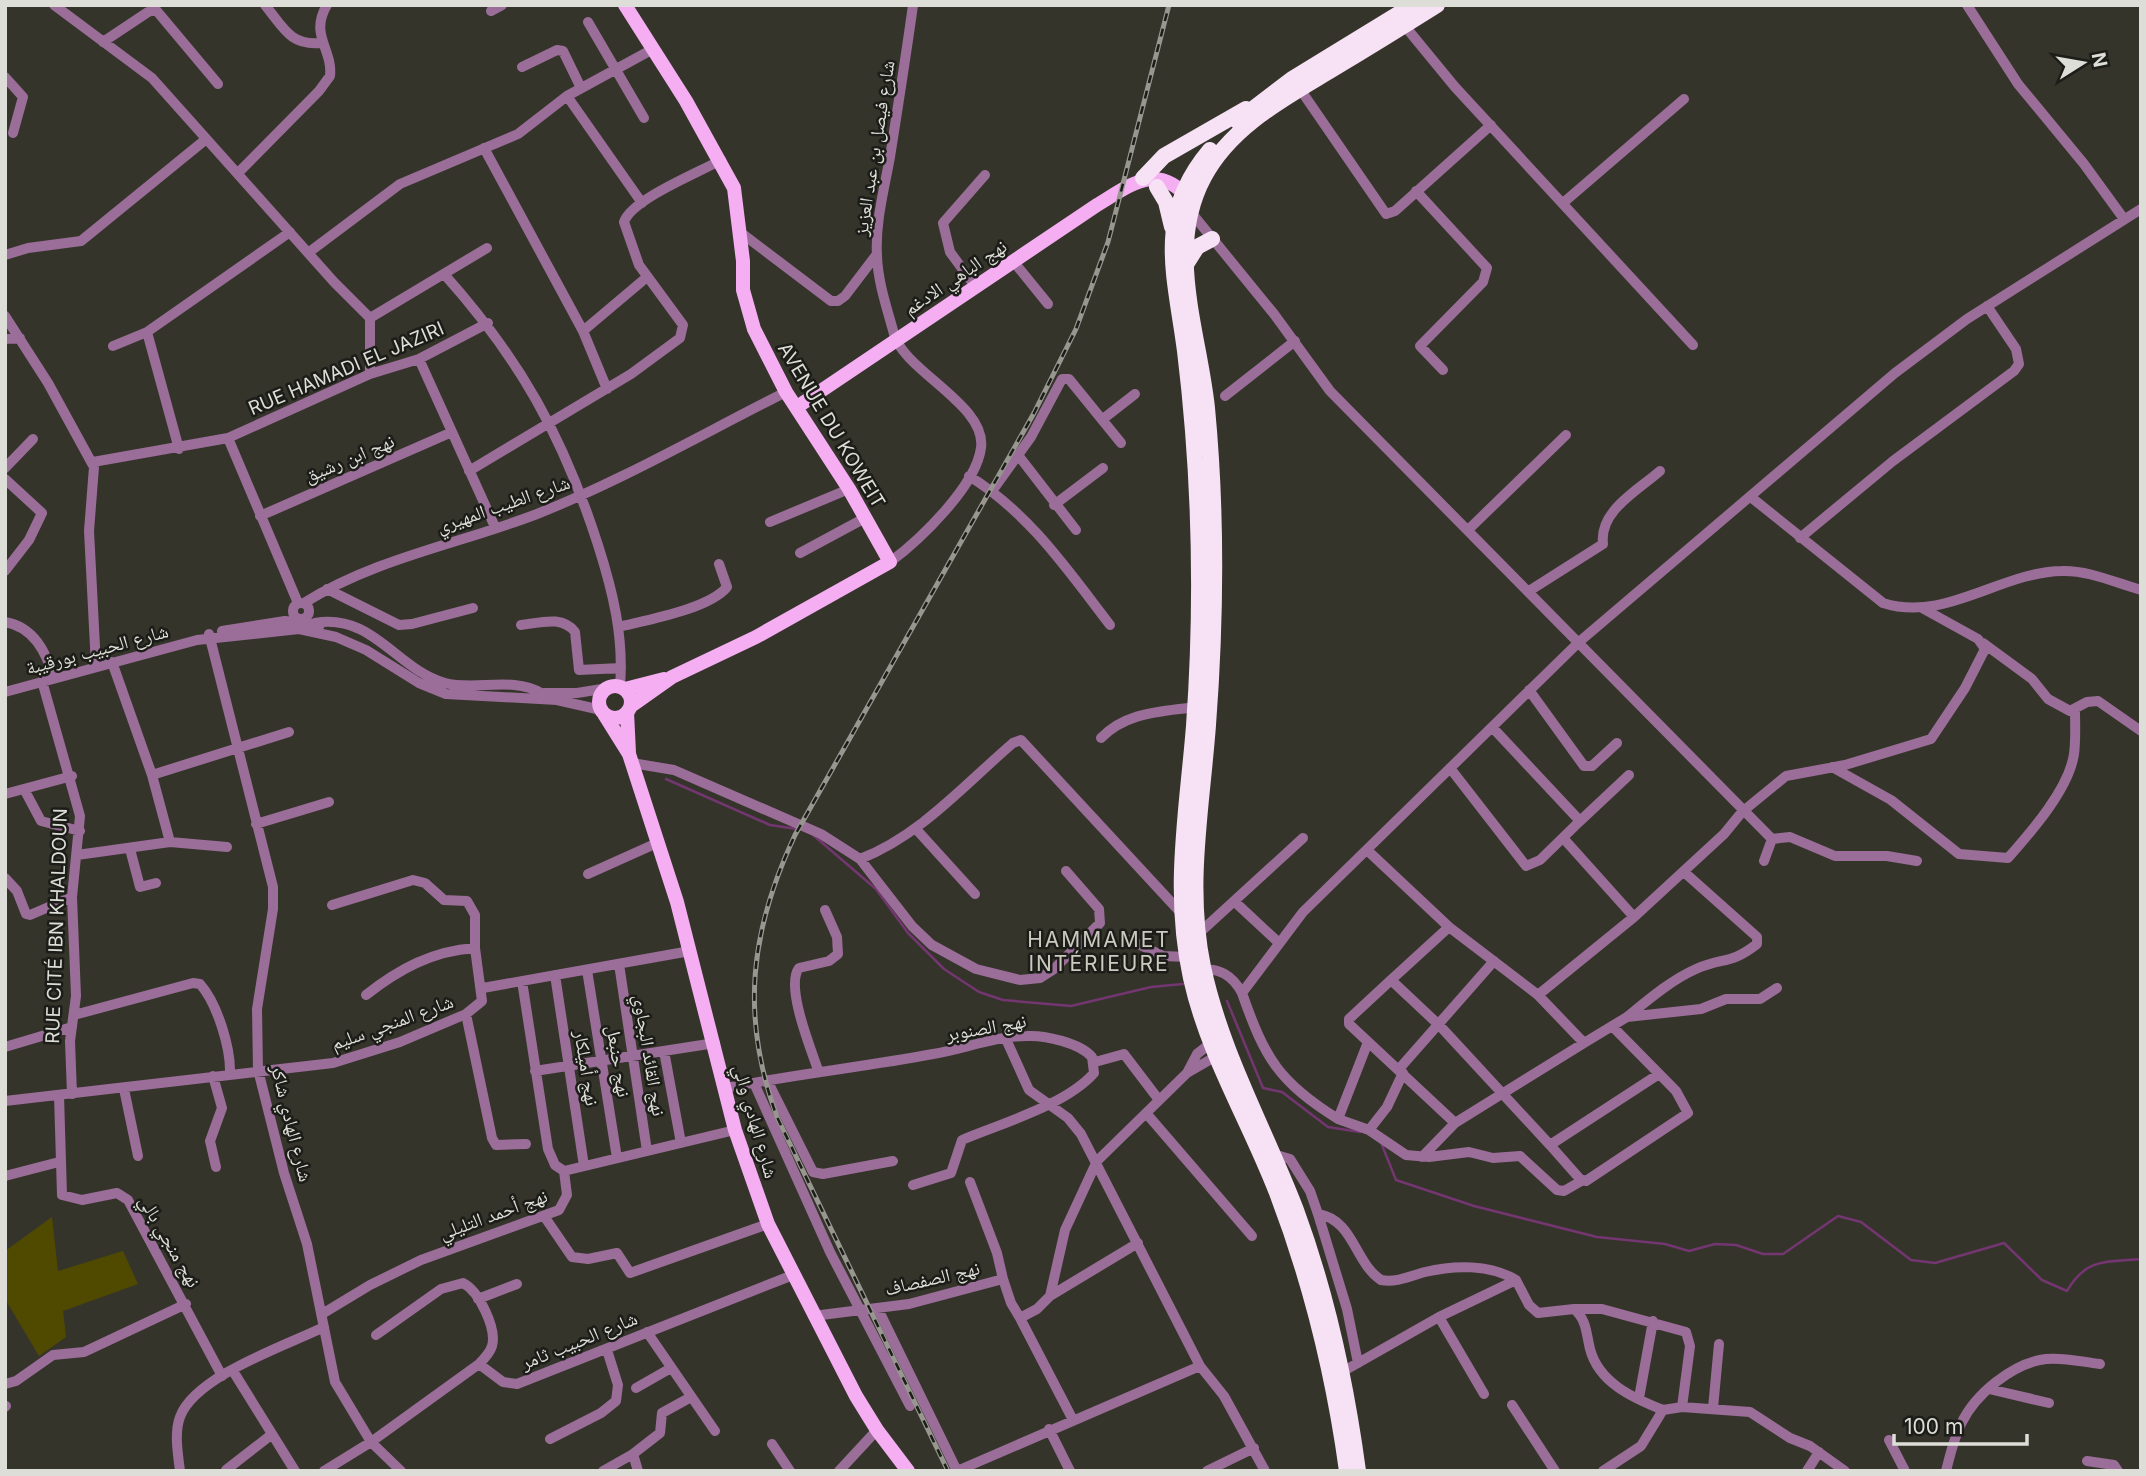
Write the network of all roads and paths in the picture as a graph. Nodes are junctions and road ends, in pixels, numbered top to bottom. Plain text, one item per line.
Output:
1 (54, 5) edge
2 (265, 5) edge
3 (327, 5) edge
4 (502, 5) edge
5 (625, 5) edge
6 (914, 5) edge
7 (1413, 5) edge
8 (1437, 5) edge
9 (1967, 5) edge
10 (491, 11) dead end
11 (588, 23) dead end
12 (1404, 25) junction
13 (103, 43) junction
14 (321, 43) junction
15 (653, 49) junction
16 (522, 67) dead end
17 (615, 70) junction
18 (5, 77) edge
19 (218, 84) dead end
20 (581, 88) junction
21 (1300, 89) junction
22 (567, 96) junction
23 (1685, 99) dead end
24 (1257, 103) junction
25 (643, 118) dead end
26 (1490, 125) junction
27 (13, 133) dead end
28 (205, 140) junction
29 (484, 148) junction
30 (721, 160) junction
31 (238, 173) junction
32 (985, 175) dead end
33 (1140, 180) junction
34 (1157, 187) junction
35 (1416, 191) junction
36 (642, 203) junction
37 (1563, 203) junction
38 (1189, 206) junction
39 (2141, 209) edge
40 (2124, 219) junction
41 (1172, 227) junction
42 (290, 232) junction
43 (740, 232) junction
44 (1212, 239) junction
45 (487, 248) dead end
46 (308, 253) junction
47 (877, 254) junction
48 (5, 255) edge
49 (1013, 261) junction
50 (1185, 266) junction
51 (444, 274) junction
52 (647, 277) junction
53 (975, 286) junction
54 (1048, 304) dead end
55 (1987, 306) junction
56 (5, 316) edge
57 (370, 318) junction
58 (488, 323) junction
59 (583, 331) junction
60 (147, 332) junction
61 (20, 338) junction
62 (5, 339) edge
63 (895, 340) junction
64 (1295, 341) junction
65 (1693, 345) dead end
66 (113, 346) dead end
67 (419, 359) junction
68 (1443, 370) dead end
69 (370, 374) junction
70 (607, 389) junction
71 (786, 392) junction
72 (1135, 394) dead end
73 (1225, 396) dead end
74 (797, 407) junction
75 (1103, 419) junction
76 (550, 421) junction
77 (452, 432) junction
78 (1566, 435) dead end
79 (228, 438) junction
80 (33, 439) dead end
81 (1121, 443) dead end
82 (180, 449) junction
83 (1018, 455) junction
84 (93, 462) junction
85 (5, 468) edge
86 (1103, 468) dead end
87 (469, 471) junction
88 (1660, 471) dead end
89 (969, 476) junction
90 (5, 479) edge
91 (849, 489) junction
92 (992, 491) junction
93 (582, 495) junction
94 (1752, 498) junction
95 (1054, 505) junction
96 (260, 516) junction
97 (865, 518) junction
98 (770, 522) dead end
99 (495, 527) junction
100 (1469, 529) junction
101 (1076, 530) dead end
102 (1800, 538) junction
103 (800, 553) dead end
104 (890, 562) junction
105 (719, 564) dead end
106 (5, 570) edge
107 (327, 589) junction
108 (1529, 590) junction
109 (2141, 590) edge
110 (299, 604) junction
111 (473, 608) dead end
112 (1922, 608) junction
113 (5, 622) edge
114 (303, 623) junction
115 (257, 624) junction
116 (521, 625) dead end
117 (1110, 625) dead end
118 (619, 627) junction
119 (210, 637) junction
120 (1579, 642) junction
121 (1983, 643) junction
122 (112, 662) junction
123 (96, 666) junction
124 (621, 668) junction
125 (672, 677) junction
126 (54, 678) junction
127 (42, 681) junction
128 (617, 688) junction
129 (461, 690) junction
130 (1529, 690) junction
131 (5, 692) edge
132 (1195, 707) junction
133 (629, 709) junction
134 (2075, 710) junction
135 (603, 712) junction
136 (1492, 727) junction
137 (2141, 731) edge
138 (289, 732) dead end
139 (1101, 738) dead end
140 (1617, 743) dead end
141 (236, 750) junction
142 (630, 759) junction
143 (1832, 767) junction
144 (1450, 768) junction
145 (152, 775) junction
146 (1629, 775) dead end
147 (72, 776) junction
148 (24, 789) junction
149 (5, 794) edge
150 (329, 802) dead end
151 (1742, 812) junction
152 (1580, 821) junction
153 (256, 824) junction
154 (916, 829) junction
155 (80, 831) junction
156 (1303, 838) dead end
157 (1564, 839) junction
158 (1772, 839) junction
159 (170, 842) junction
160 (657, 843) junction
161 (227, 847) dead end
162 (130, 849) junction
163 (1367, 850) junction
164 (77, 855) junction
165 (860, 859) junction
166 (1917, 861) dead end
167 (1764, 862) dead end
168 (1066, 872) dead end
169 (1684, 872) junction
170 (588, 874) dead end
171 (5, 878) edge
172 (156, 883) dead end
173 (975, 894) dead end
174 (72, 897) junction
175 (1235, 902) junction
176 (332, 905) dead end
177 (825, 910) dead end
178 (1181, 914) junction
179 (1634, 917) junction
180 (1450, 927) junction
181 (1197, 935) junction
182 (1130, 940) dead end
183 (1279, 943) junction
184 (475, 948) junction
185 (690, 951) junction
186 (1187, 957) junction
187 (1494, 961) junction
188 (619, 964) junction
189 (587, 970) junction
190 (555, 975) junction
191 (1229, 977) junction
192 (1199, 980) junction
193 (1391, 980) junction
194 (522, 981) junction
195 (483, 988) junction
196 (1777, 988) dead end
197 (1242, 993) junction
198 (366, 995) dead end
199 (1538, 995) junction
200 (466, 1014) junction
201 (1627, 1017) junction
202 (73, 1021) junction
203 (1440, 1026) junction
204 (1612, 1026) junction
205 (1005, 1037) junction
206 (1368, 1042) junction
207 (715, 1043) junction
208 (1584, 1044) junction
209 (1219, 1046) junction
210 (5, 1047) edge
211 (664, 1051) junction
212 (633, 1056) junction
213 (601, 1061) junction
214 (1094, 1062) junction
215 (569, 1066) junction
216 (258, 1070) junction
217 (818, 1070) junction
218 (536, 1071) junction
219 (1401, 1071) junction
220 (230, 1074) junction
221 (1659, 1074) junction
222 (213, 1076) junction
223 (767, 1080) junction
224 (754, 1083) junction
225 (726, 1088) junction
226 (124, 1089) junction
227 (72, 1094) junction
228 (59, 1095) junction
229 (1504, 1095) junction
230 (1159, 1100) junction
231 (5, 1101) edge
232 (1046, 1104) junction
233 (1146, 1114) junction
234 (1338, 1119) junction
235 (1455, 1122) junction
236 (735, 1129) junction
237 (1369, 1130) junction
238 (681, 1143) junction
239 (526, 1144) dead end
240 (1550, 1145) junction
241 (647, 1151) junction
242 (1273, 1154) junction
243 (138, 1156) dead end
244 (1422, 1157) junction
245 (617, 1158) junction
246 (893, 1161) dead end
247 (1097, 1161) junction
248 (59, 1162) junction
249 (584, 1166) junction
250 (216, 1167) dead end
251 (564, 1171) junction
252 (5, 1176) edge
253 (1583, 1180) junction
254 (970, 1182) dead end
255 (914, 1185) dead end
256 (1318, 1214) junction
257 (544, 1216) junction
258 (768, 1224) junction
259 (1252, 1236) dead end
260 (1138, 1243) junction
261 (793, 1275) junction
262 (1003, 1279) junction
263 (1516, 1280) junction
264 (517, 1284) dead end
265 (1049, 1296) junction
266 (478, 1299) junction
267 (186, 1304) junction
268 (878, 1309) junction
269 (1574, 1309) junction
270 (861, 1310) junction
271 (321, 1314) junction
272 (813, 1316) junction
273 (1439, 1317) junction
274 (1020, 1318) junction
275 (1654, 1321) junction
276 (324, 1327) junction
277 (647, 1332) junction
278 (376, 1335) dead end
279 (1720, 1344) dead end
280 (607, 1350) junction
281 (1358, 1363) junction
282 (479, 1364) junction
283 (2100, 1364) dead end
284 (1200, 1366) junction
285 (671, 1368) junction
286 (233, 1371) junction
287 (1342, 1372) junction
288 (222, 1376) junction
289 (5, 1384) edge
290 (636, 1388) dead end
291 (1989, 1389) junction
292 (1484, 1394) dead end
293 (691, 1397) junction
294 (1639, 1398) junction
295 (2049, 1403) dead end
296 (1512, 1405) dead end
297 (910, 1406) dead end
298 (1682, 1407) junction
299 (1713, 1408) junction
300 (1663, 1410) junction
301 (1073, 1420) junction
302 (1049, 1429) junction
303 (877, 1430) junction
304 (715, 1431) dead end
305 (271, 1435) junction
306 (550, 1439) dead end
307 (1889, 1440) dead end
308 (371, 1442) junction
309 (772, 1444) dead end
310 (1254, 1448) junction
311 (1819, 1451) junction
312 (633, 1454) junction
313 (2087, 1461) dead end
314 (226, 1470) edge
315 (180, 1471) edge
316 (295, 1471) edge
317 (324, 1471) edge
318 (401, 1471) edge
319 (603, 1471) edge
320 (638, 1471) edge
321 (790, 1471) edge
322 (839, 1471) edge
323 (908, 1471) edge
324 (1070, 1471) edge
325 (1207, 1471) edge
326 (1265, 1471) edge
327 (1347, 1471) edge
328 (1358, 1471) edge
329 (1555, 1471) edge
330 (1602, 1471) edge
331 (1807, 1471) edge
332 (1845, 1471) edge
333 (1905, 1471) edge
334 (1946, 1471) edge
335 (2118, 1471) edge

1 - 13 street
2 - 14 street
3 - 14 street
4 - 10 street
5 - 15 main road, AVENUE DU KOWEIT
6 - 47 street, شارع فيصل بن عبد العزيز
7 - 24 highway
8 - 12 highway
9 - 40 street
11 - 17 street
12 - 21 highway
12 - 26 street
13 - 19 street
13 - 28 street
14 - 31 street
15 - 17 street
15 - 30 main road, AVENUE DU KOWEIT
16 - 20 street
17 - 20 street
17 - 25 street
18 - 27 street
20 - 22 street
21 - 35 street
21 - 38 highway
22 - 29 street
22 - 36 street
23 - 37 street
24 - 33 highway
24 - 38 highway
26 - 35 street
26 - 37 street
28 - 31 street
28 - 48 street
29 - 46 street
29 - 59 street
30 - 36 street
30 - 43 main road, AVENUE DU KOWEIT
31 - 42 street
32 - 53 street
33 - 34 main road
33 - 38 main road
33 - 49 main road, نهج الباهي الادغم
34 - 38 main road
34 - 41 highway
35 - 68 street
36 - 52 street
37 - 65 street
38 - 41 highway
38 - 44 street
38 - 50 highway
39 - 40 street
40 - 55 street
41 - 132 highway
42 - 46 street
42 - 60 street
43 - 47 street
43 - 71 main road, AVENUE DU KOWEIT
44 - 50 highway
44 - 64 street
45 - 51 street
46 - 57 street
47 - 63 street, شارع فيصل بن عبد العزيز
49 - 53 main road, نهج الباهي الادغم
49 - 54 street
50 - 181 highway
51 - 57 street
51 - 58 street
52 - 59 street
52 - 70 street
53 - 63 main road, نهج الباهي الادغم
55 - 94 street
55 - 102 street
56 - 61 street
57 - 69 street
58 - 67 street, RUE HAMADI EL JAZIRI
58 - 76 street
59 - 70 street
60 - 66 street
60 - 82 street
61 - 62 street
61 - 84 street
63 - 74 main road, نهج الباهي الادغم
63 - 89 street, شارع فيصل بن عبد العزيز
64 - 73 street
64 - 100 street
67 - 69 street, RUE HAMADI EL JAZIRI
67 - 77 street
69 - 79 street, RUE HAMADI EL JAZIRI
70 - 76 street
71 - 74 main road, AVENUE DU KOWEIT
71 - 93 street, شارع الطيب المهيري
72 - 75 street
74 - 91 main road, AVENUE DU KOWEIT
75 - 81 street
75 - 83 street
76 - 87 street
76 - 93 street
77 - 87 street
77 - 96 street, نهج ابن رشيق
78 - 100 street
79 - 82 street, RUE HAMADI EL JAZIRI
79 - 96 street
80 - 85 street
82 - 84 street, RUE HAMADI EL JAZIRI
83 - 92 street
83 - 95 street
84 - 123 street
86 - 95 street
87 - 99 street
88 - 108 street
89 - 92 street
89 - 104 street, شارع فيصل بن عبد العزيز
90 - 106 street
91 - 97 main road, AVENUE DU KOWEIT
91 - 98 street
92 - 117 street
93 - 99 street, شارع الطيب المهيري
93 - 118 street
94 - 102 street
94 - 120 street
95 - 101 street
96 - 110 street
97 - 103 street
97 - 104 main road, AVENUE DU KOWEIT
99 - 107 street, شارع الطيب المهيري
100 - 108 street
102 - 112 street
104 - 125 main road
105 - 118 street
107 - 110 street, شارع الطيب المهيري
107 - 111 street
108 - 120 street
109 - 112 street
110 - 114 street
110 - 115 street, شارع الحبيب بورقيبة
112 - 121 street
113 - 126 street
114 - 115 street, شارع الحبيب بورقيبة
114 - 119 street, شارع الحبيب بورقيبة
114 - 129 street, شارع الحبيب بورقيبة
114 - 129 street, شارع الحبيب بورقيبة
115 - 119 street, شارع الحبيب بورقيبة
116 - 124 street
118 - 124 street
119 - 122 street, شارع الحبيب بورقيبة
119 - 141 street, شارع الهادي شاكر
120 - 130 street
120 - 151 street
121 - 134 street
121 - 143 street
122 - 123 street, شارع الحبيب بورقيبة
122 - 145 street
123 - 126 street, شارع الحبيب بورقيبة
124 - 128 street
125 - 128 main road
125 - 133 main road
126 - 127 street, شارع الحبيب بورقيبة
127 - 131 street, شارع الحبيب بورقيبة
127 - 147 street, RUE CITÉ IBN KHALDOUN
128 - 129 street, شارع الحبيب بورقيبة
128 - 133 main road
128 - 135 main road
129 - 135 street, شارع الحبيب بورقيبة
130 - 136 street
130 - 140 street
132 - 139 street
132 - 178 highway
133 - 135 main road
133 - 142 main road
134 - 137 street
134 - 143 street
135 - 142 main road
136 - 144 street
136 - 152 street
138 - 141 street
141 - 145 street
141 - 153 street, شارع الهادي شاكر
142 - 160 main road, شارع الهادي والي
142 - 165 street
143 - 151 street
144 - 157 street
144 - 163 street
145 - 159 street
146 - 152 street
147 - 148 street
147 - 155 street, RUE CITÉ IBN KHALDOUN
148 - 149 street
148 - 155 street
150 - 153 street
151 - 158 street
151 - 169 street
152 - 157 street
153 - 216 street, شارع الهادي شاكر
154 - 165 street
154 - 173 street
154 - 178 street
155 - 164 street, RUE CITÉ IBN KHALDOUN
156 - 175 street
157 - 179 street
158 - 166 street
158 - 167 street
159 - 161 street
159 - 162 street
160 - 170 street
160 - 185 main road, شارع الهادي والي
162 - 164 street
162 - 172 street
163 - 180 street
163 - 183 street
164 - 174 street, RUE CITÉ IBN KHALDOUN
165 - 168 street
169 - 179 street
169 - 201 street
171 - 174 street
174 - 202 street, RUE CITÉ IBN KHALDOUN
175 - 181 street
175 - 183 street
176 - 184 street
177 - 217 street
178 - 186 highway
179 - 199 street
180 - 187 street
180 - 193 street
181 - 192 highway
182 - 186 street
183 - 197 street
184 - 195 street
184 - 198 street
185 - 188 street
185 - 207 main road, شارع الهادي والي
186 - 192 highway
187 - 199 street
187 - 203 street
188 - 189 street
188 - 212 street, نهج القائد البجاوي
189 - 190 street
189 - 213 street, نهج حنبعل
190 - 194 street
190 - 215 street, نهج أميلكار
191 - 192 street
191 - 192 street
191 - 197 street
192 - 209 highway
193 - 203 street
193 - 206 street
194 - 195 street
194 - 218 street
195 - 200 street, شارع المنجي سليم
196 - 201 street
197 - 234 street
199 - 208 street
200 - 216 street, شارع المنجي سليم
200 - 239 street
201 - 204 street
202 - 210 street
202 - 220 street
202 - 227 street, RUE CITÉ IBN KHALDOUN
203 - 219 street
203 - 229 street
204 - 208 street
204 - 221 street
205 - 214 street, نهج الصنوبر
205 - 217 street, نهج الصنوبر
205 - 232 street
206 - 219 street
206 - 234 street
207 - 211 street
207 - 225 main road, شارع الهادي والي
208 - 229 street
209 - 230 street
209 - 242 highway
209 - 327 highway
211 - 212 street
211 - 238 street
212 - 213 street
212 - 241 street, نهج القائد البجاوي
213 - 215 street
213 - 245 street, نهج حنبعل
214 - 230 street
214 - 232 street
215 - 218 street
215 - 249 street, نهج أميلكار
216 - 220 street, شارع المنجي سليم
216 - 271 street, شارع الهادي شاكر
217 - 223 street, نهج الصنوبر
218 - 251 street
219 - 235 street
219 - 237 street
220 - 222 street, شارع المنجي سليم
221 - 240 street
221 - 253 street
222 - 226 street, شارع المنجي سليم
222 - 250 street
223 - 224 street, نهج الصنوبر
223 - 246 street
224 - 225 street, نهج الصنوبر
224 - 270 street
225 - 236 main road, شارع الهادي والي
226 - 227 street, شارع المنجي سليم
226 - 243 street
227 - 228 street, شارع المنجي سليم
228 - 231 street, شارع المنجي سليم
228 - 248 street, نهج منجي بالي
229 - 235 street
229 - 240 street
230 - 233 street
232 - 247 street
232 - 255 street
233 - 247 street
233 - 259 street
234 - 237 street
235 - 244 street
236 - 238 street, نهج أحمد التليلي
236 - 258 main road, شارع الهادي والي
237 - 244 street
238 - 241 street, نهج أحمد التليلي
240 - 253 street
241 - 245 street, نهج أحمد التليلي
242 - 256 street
242 - 287 highway
244 - 253 street
245 - 249 street, نهج أحمد التليلي
247 - 260 street
247 - 265 street
248 - 252 street
248 - 267 street, نهج منجي بالي
249 - 251 street, نهج أحمد التليلي
251 - 257 street, نهج أحمد التليلي
254 - 262 street
256 - 263 street
256 - 281 street
257 - 258 street
257 - 271 street, نهج أحمد التليلي
258 - 261 main road, شارع الهادي والي
260 - 265 street
260 - 284 street
261 - 272 main road, شارع الهادي والي
261 - 277 street, شارع الحبيب ثامر
262 - 268 street, نهج الصفصاف
262 - 274 street, نهج الصفصاف
263 - 269 street
263 - 273 street
264 - 266 street
265 - 274 street
266 - 278 street
266 - 282 street
267 - 288 street, نهج منجي بالي
267 - 289 street
268 - 270 street, نهج الصفصاف
268 - 302 street
269 - 275 street
269 - 294 street
270 - 272 street, نهج الصفصاف
270 - 297 street
271 - 276 street, شارع الهادي شاكر
272 - 303 main road, شارع الهادي والي
273 - 281 street
273 - 292 street
274 - 301 street, نهج الصفصاف
275 - 294 street
275 - 298 street
276 - 286 street
276 - 308 street, شارع الهادي شاكر
277 - 280 street, شارع الحبيب ثامر
277 - 285 street
279 - 299 street
280 - 282 street, شارع الحبيب ثامر
280 - 306 street
281 - 287 street
282 - 308 street
283 - 291 street
284 - 301 street
284 - 310 street
285 - 290 street
285 - 293 street
286 - 288 street
286 - 305 street
287 - 328 highway
288 - 315 street
291 - 295 street
291 - 334 street
293 - 304 street
293 - 312 street
294 - 300 street
296 - 329 street
298 - 299 street
298 - 300 street
299 - 311 street
300 - 330 street
301 - 302 street
302 - 324 street
303 - 322 street
303 - 323 main road, شارع الهادي والي
305 - 314 street
305 - 316 street
307 - 333 street
308 - 317 street
308 - 318 street, شارع الهادي شاكر
309 - 321 street
310 - 325 street
310 - 326 street
311 - 331 street
311 - 332 street
312 - 319 street
312 - 320 street
313 - 335 street

